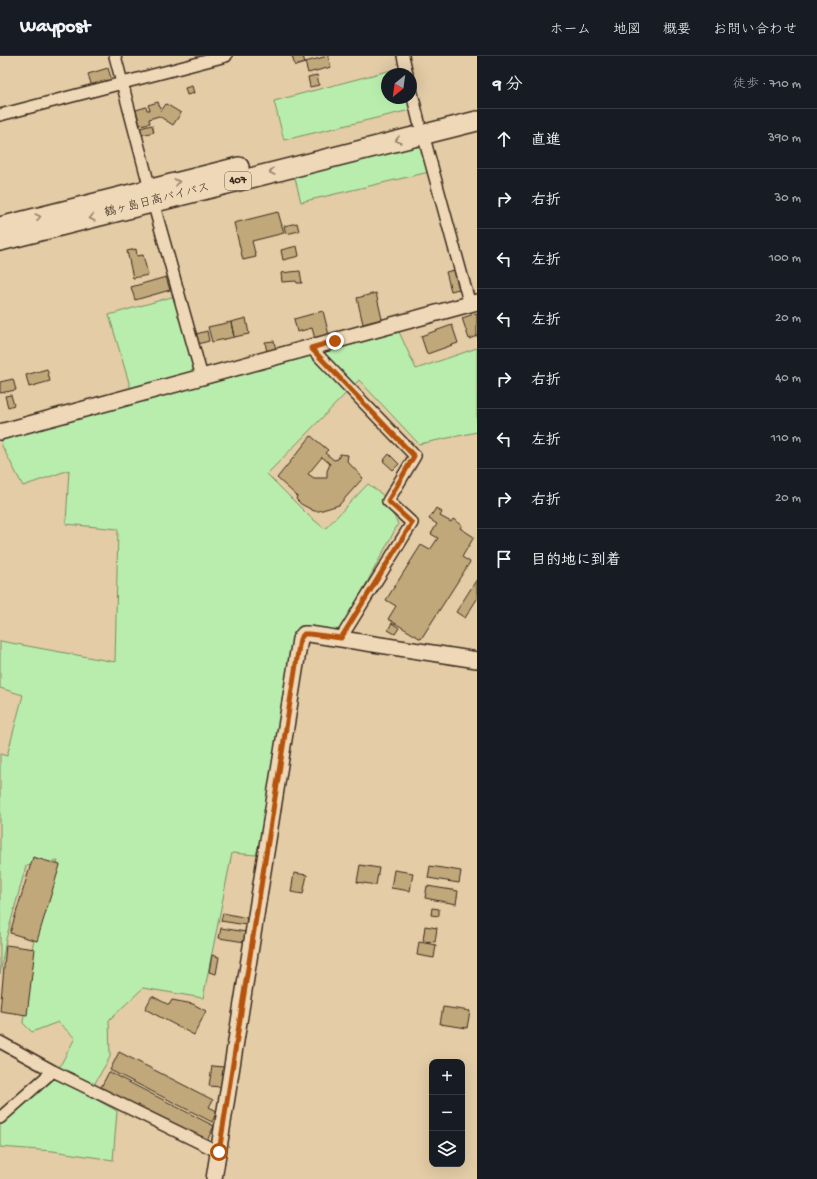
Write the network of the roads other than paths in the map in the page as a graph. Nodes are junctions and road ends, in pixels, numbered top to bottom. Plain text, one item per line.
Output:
1 (115, 56) edge
2 (226, 56) edge
3 (403, 56) edge
4 (406, 68) edge
5 (122, 84) junction
6 (415, 104) edge
7 (477, 108) edge
8 (0, 115) edge
9 (477, 121) edge
10 (421, 128) junction
11 (152, 196) junction
12 (0, 227) edge
13 (0, 241) edge
14 (474, 304) edge
15 (311, 348) junction
16 (202, 377) junction
17 (0, 432) edge
18 (341, 638) junction
19 (477, 660) edge
20 (0, 1042) edge
21 (53, 1071) junction
22 (0, 1118) edge
23 (219, 1152) junction
24 (214, 1179) edge

1 - 5 street
2 - 5 street
3 - 4 street
5 - 8 street
5 - 11 street
6 - 10 street
7 - 10 highway, 鶴ヶ島日高バイパス / 407
9 - 10 highway, 鶴ヶ島日高バイパス / 407
10 - 11 highway, 鶴ヶ島日高バイパス / 407
10 - 14 street
12 -> 11 highway, 鶴ヶ島日高バイパス / 407
11 -> 13 highway, 鶴ヶ島日高バイパス / 407
11 - 16 street
14 - 15 street
15 - 16 street
15 - 18 street
16 - 17 street
18 - 19 street
18 - 23 street
20 - 21 street
21 - 22 street
21 - 23 street
23 - 24 street

